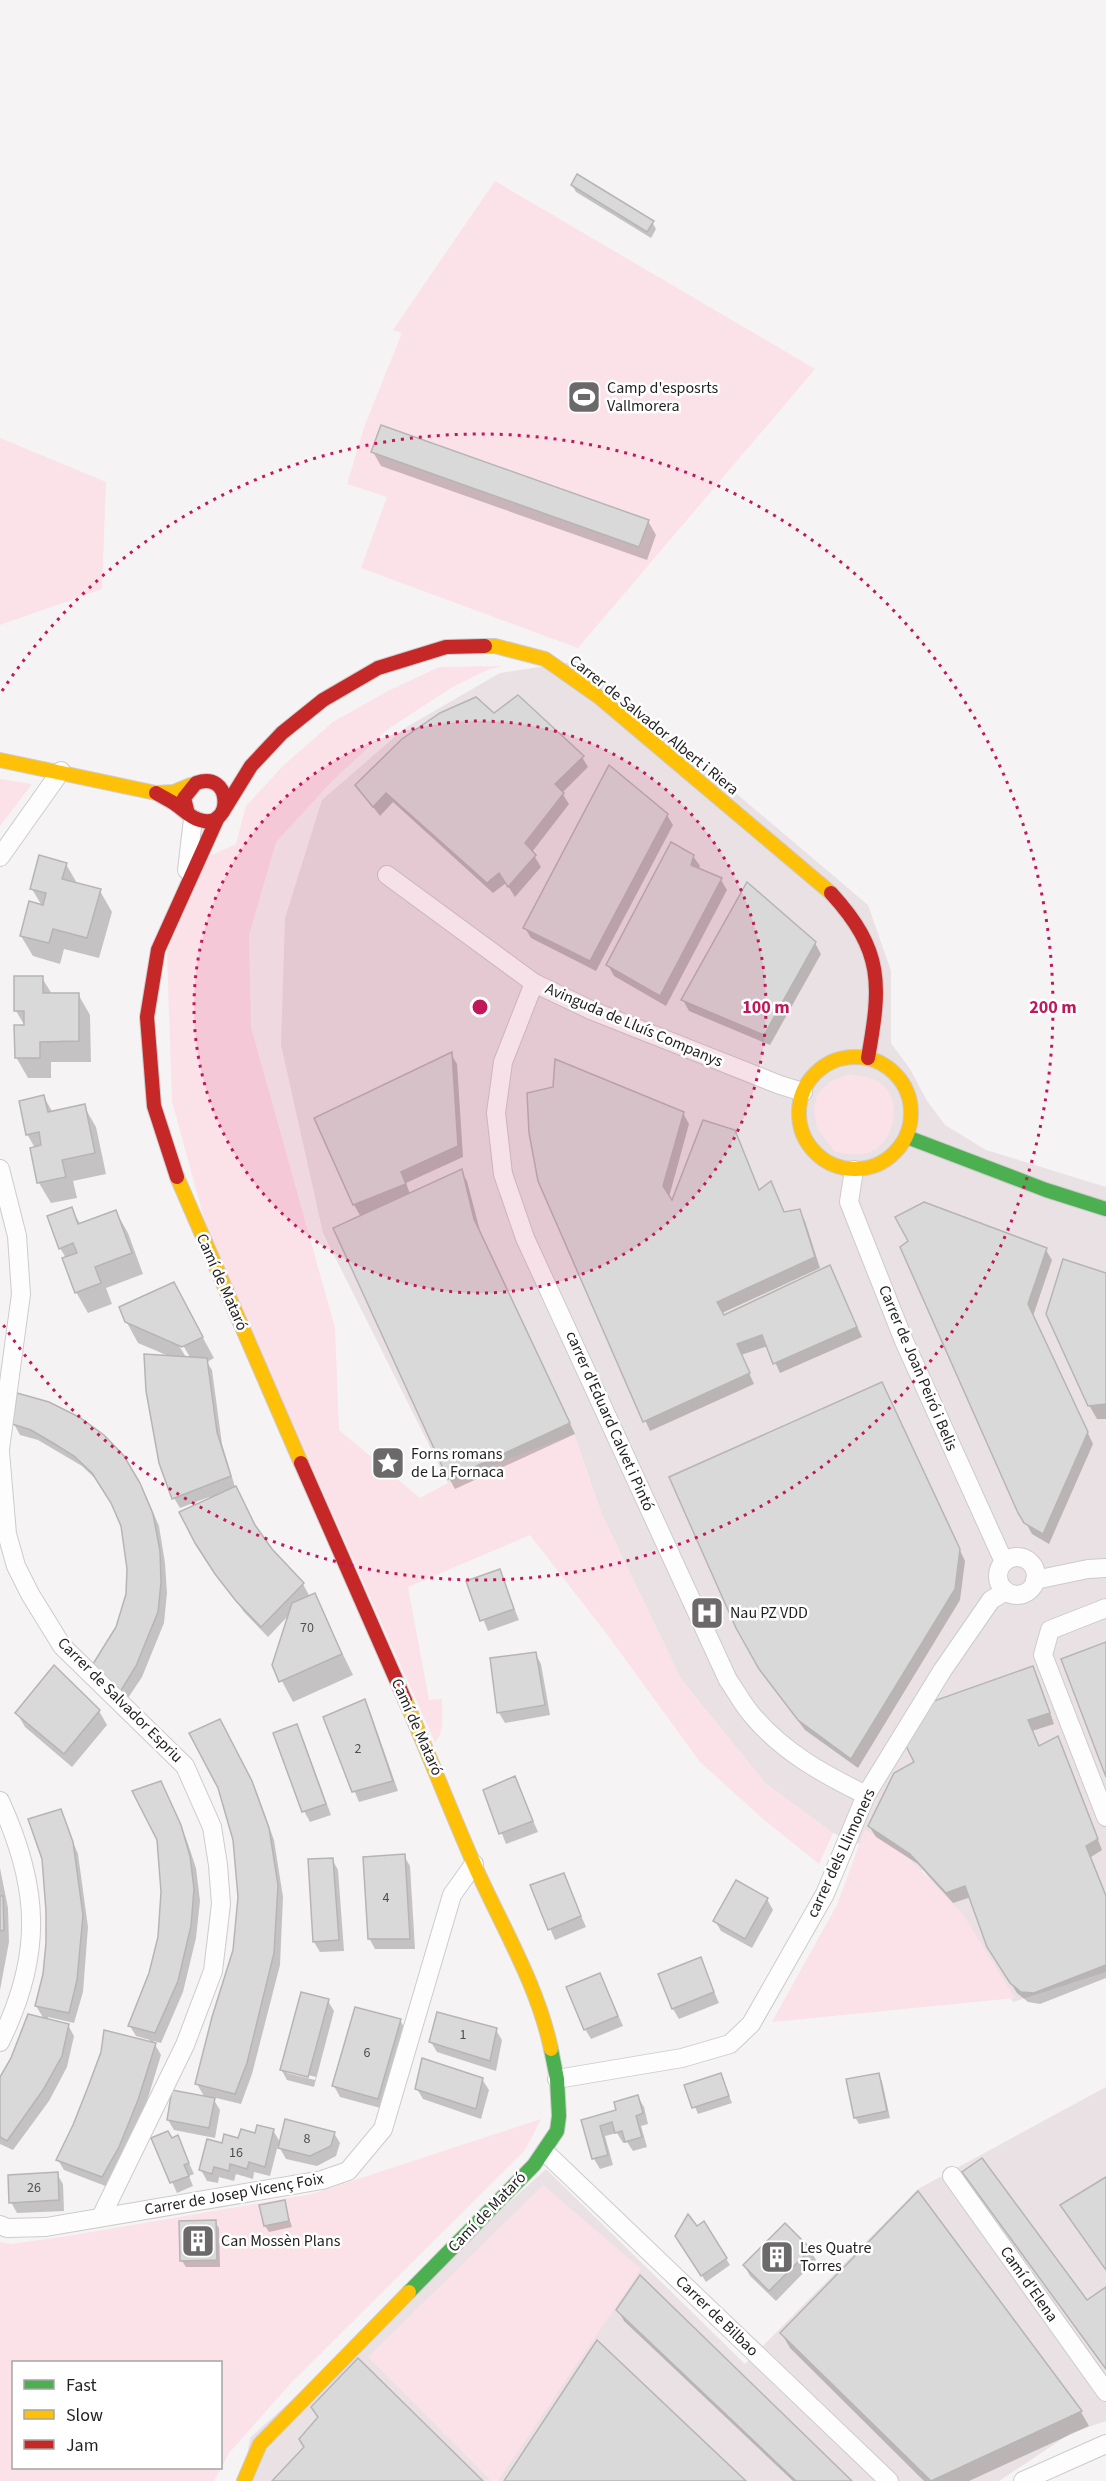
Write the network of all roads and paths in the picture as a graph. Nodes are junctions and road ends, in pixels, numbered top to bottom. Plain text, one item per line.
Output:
1 (0, 760) edge
2 (251, 766) junction
3 (61, 771) junction
4 (221, 776) junction
5 (191, 785) junction
6 (156, 793) junction
7 (220, 815) junction
8 (190, 816) junction
9 (0, 857) edge
10 (387, 875) dead end
11 (187, 883) junction
12 (534, 983) junction
13 (868, 1058) junction
14 (803, 1092) junction
15 (907, 1137) junction
16 (0, 1169) edge
17 (854, 1170) junction
18 (1106, 1209) edge
19 (0, 1451) edge
20 (1004, 1562) junction
21 (1106, 1568) edge
22 (1035, 1580) junction
23 (1006, 1591) junction
24 (1106, 1608) edge
25 (866, 1795) junction
26 (0, 1801) edge
27 (1106, 1818) edge
28 (474, 1864) junction
29 (0, 2042) edge
30 (557, 2079) junction
31 (544, 2151) junction
32 (952, 2176) dead end
33 (101, 2217) junction
34 (0, 2226) edge
35 (1106, 2392) edge
36 (1106, 2444) edge
37 (244, 2481) edge
38 (889, 2481) edge
39 (1023, 2481) edge

1 - 3 street
2 - 4 street, Carrer de Salvador Albert i Riera
2 - 7 street, Carrer de Salvador Albert i Riera
2 - 13 street, Carrer de Salvador Albert i Riera
3 - 6 street
3 - 9 street
4 - 5 street
4 - 7 street
5 - 6 street
5 - 8 street
6 - 8 street
7 - 8 street
7 - 11 street, Camí de Mataró
8 - 11 street, Camí de Mataró
10 - 12 street, Avinguda de Lluís Companys
11 - 28 street, Camí de Mataró
12 - 14 street, Avinguda de Lluís Companys
12 - 25 street, carrer d'Eduard Calvet i Pintó
13 - 14 street
13 - 15 street
14 - 17 street
15 - 17 street
15 - 18 street
16 - 19 street, Carrer de Salvador Espriu
17 - 20 street, Carrer de Joan Peiró i Belis
19 - 33 street, Carrer de Salvador Espriu
20 - 22 street
20 - 23 street
21 - 22 street
22 - 23 street
23 - 25 street, carrer dels Llimoners
24 - 27 street
25 - 30 street, carrer dels Llimoners
26 - 29 street
28 - 30 street, Camí de Mataró
28 - 33 street, Carrer de Josep Vicenç Foix
30 - 31 street, Camí de Mataró
31 - 37 street, Camí de Mataró
31 - 38 street, Carrer de Bilbao
32 - 35 street, Camí d'Elena
33 - 34 street, Carrer de Josep Vicenç Foix
36 - 39 street

